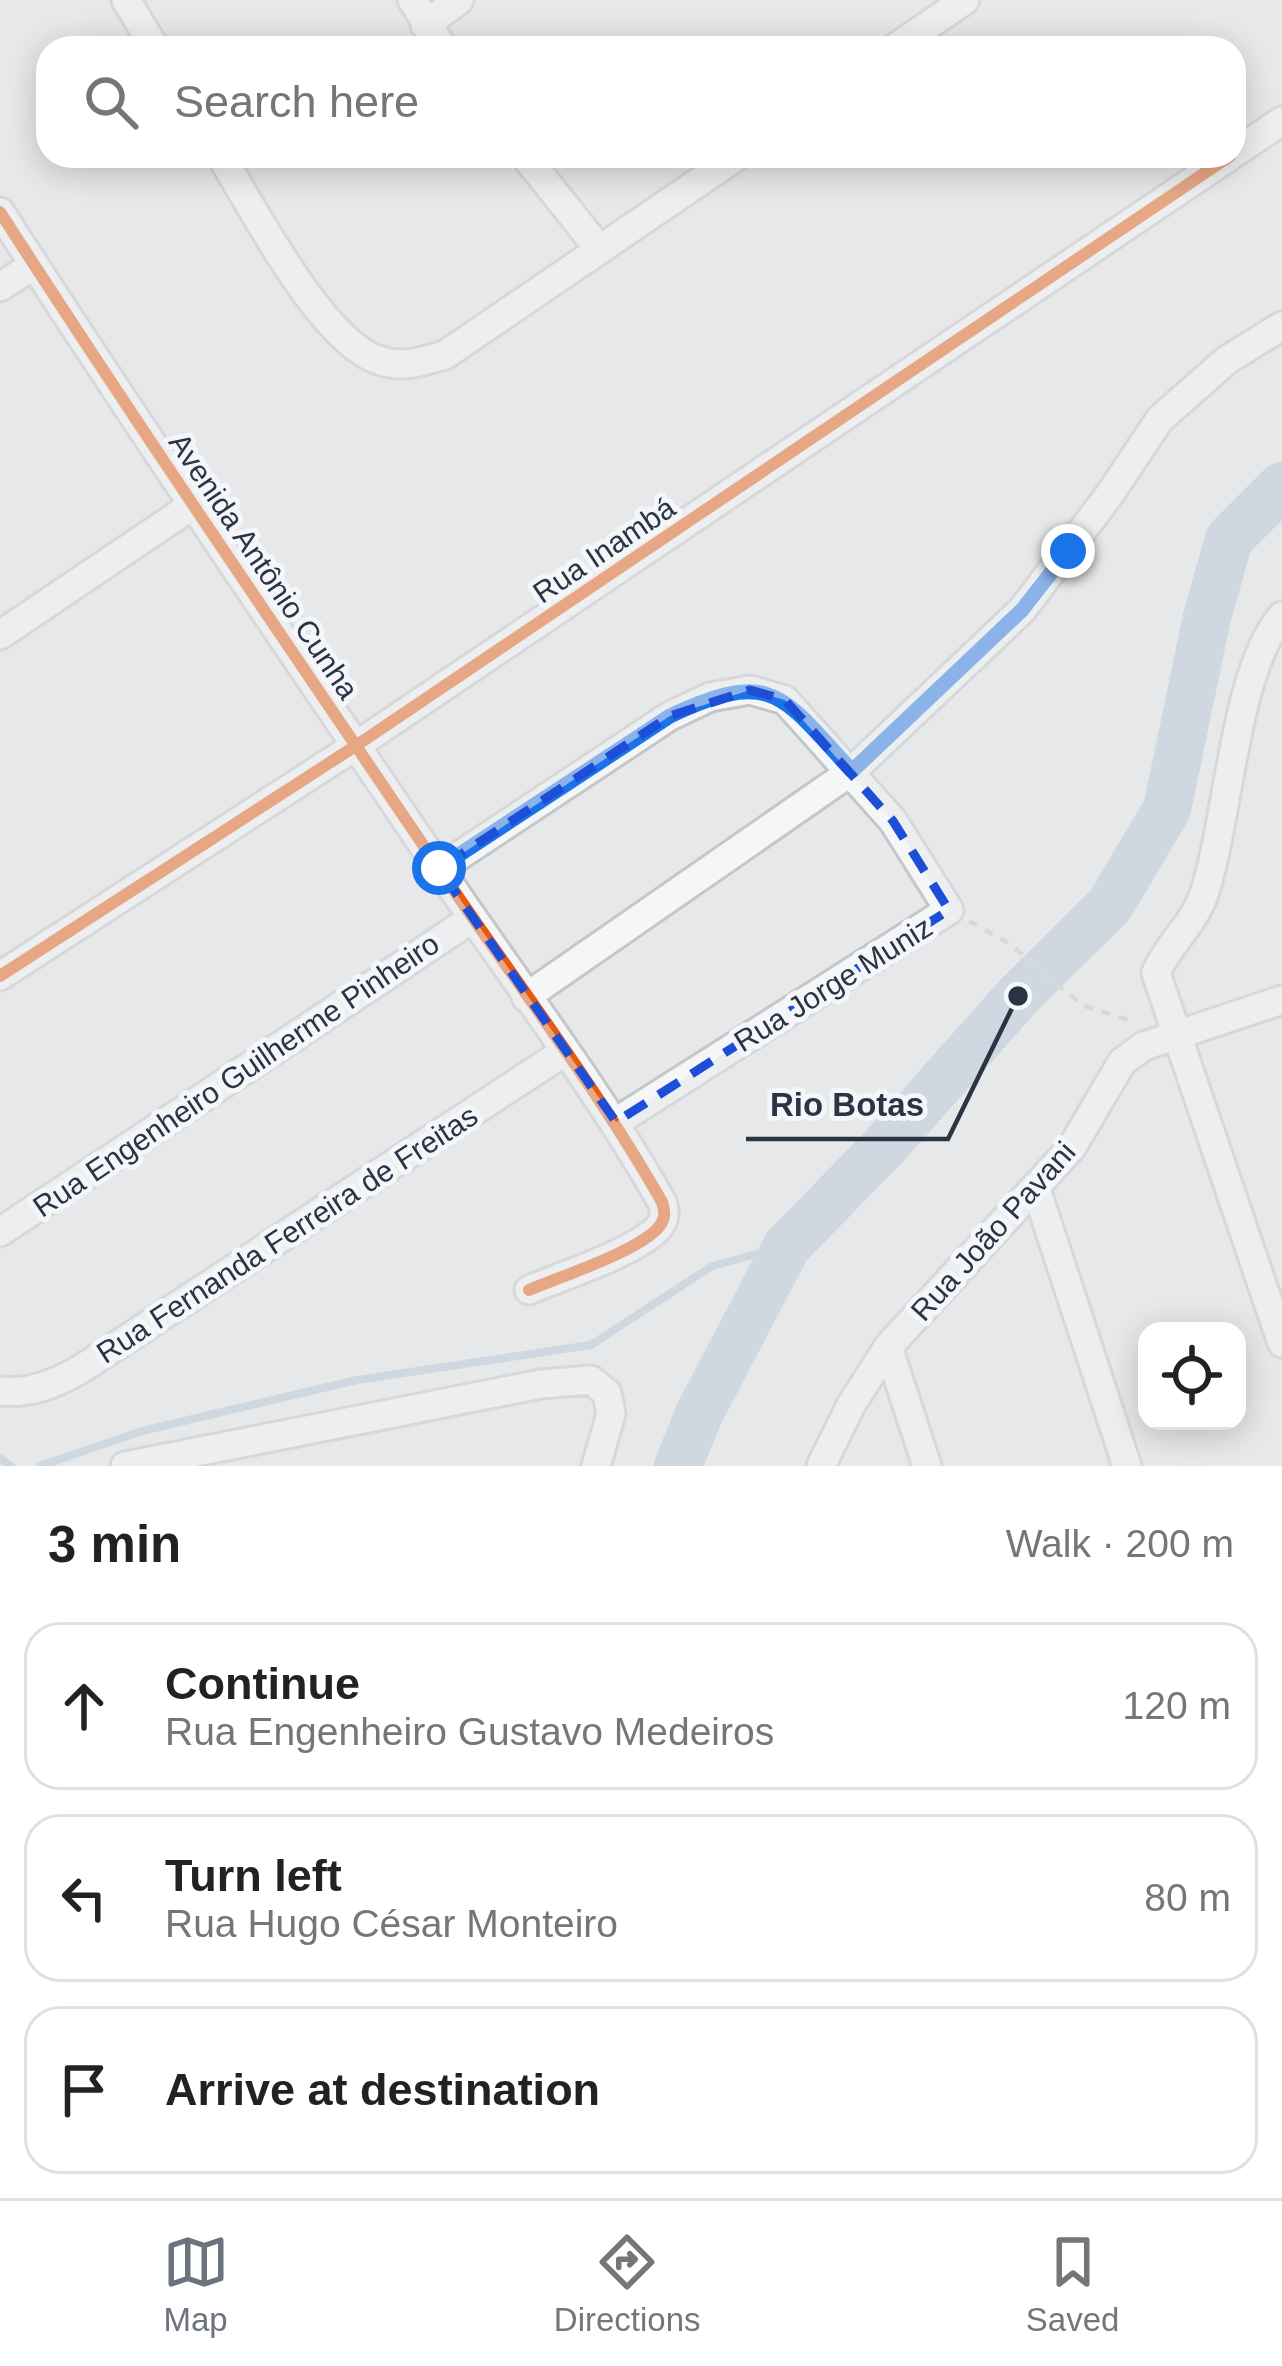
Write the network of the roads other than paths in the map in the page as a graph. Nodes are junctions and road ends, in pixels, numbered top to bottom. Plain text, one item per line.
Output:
1 (126, 0) edge
2 (459, 0) edge
3 (965, 0) edge
4 (426, 24) edge
5 (148, 36) edge
6 (912, 36) edge
7 (1282, 121) edge
8 (1246, 145) edge
9 (228, 168) edge
10 (535, 168) edge
11 (720, 168) edge
12 (1211, 168) edge
13 (0, 212) edge
14 (600, 250) junction
15 (34, 265) junction
16 (0, 287) edge
17 (1282, 326) edge
18 (193, 506) junction
19 (1282, 616) edge
20 (0, 635) edge
21 (357, 745) junction
22 (852, 771) junction
23 (439, 868) junction
24 (473, 918) junction
25 (0, 976) edge
26 (526, 997) junction
27 (1282, 1000) edge
28 (1176, 1036) junction
29 (564, 1052) junction
30 (616, 1122) junction
31 (1036, 1189) junction
32 (0, 1232) edge
33 (529, 1290) dead end
34 (1282, 1343) edge
35 (888, 1347) junction
36 (0, 1391) edge
37 (125, 1466) edge
38 (596, 1466) edge
39 (820, 1466) edge
40 (926, 1466) edge
41 (1127, 1466) edge

1 - 5 street
2 - 4 street
3 - 6 street
7 - 8 street, Rua Inambá
9 - 14 street
10 - 14 street
11 - 14 street
12 - 21 street, Rua Inambá
13 - 15 street, Avenida Antônio Cunha
15 - 16 street
15 - 18 street, Avenida Antônio Cunha
17 - 22 street
18 - 20 street
18 - 21 street, Avenida Antônio Cunha
19 - 28 street
21 - 23 street, Avenida Antônio Cunha
21 - 25 street, Rua Inambá
22 - 23 street
22 - 26 street
22 - 30 street, Rua Jorge Muniz
23 - 24 street, Avenida Antônio Cunha
24 - 26 street, Avenida Antônio Cunha
24 - 32 street, Rua Engenheiro Guilherme Pinheiro
26 - 29 street, Avenida Antônio Cunha
27 - 28 street, Rua João Pavani
28 - 31 street, Rua João Pavani
28 - 34 street
29 - 30 street, Avenida Antônio Cunha
29 - 36 street, Rua Fernanda Ferreira de Freitas
30 - 33 street, Avenida Antônio Cunha
31 - 35 street, Rua João Pavani
31 - 41 street
35 - 39 street, Rua João Pavani
35 - 40 street
37 - 38 street

